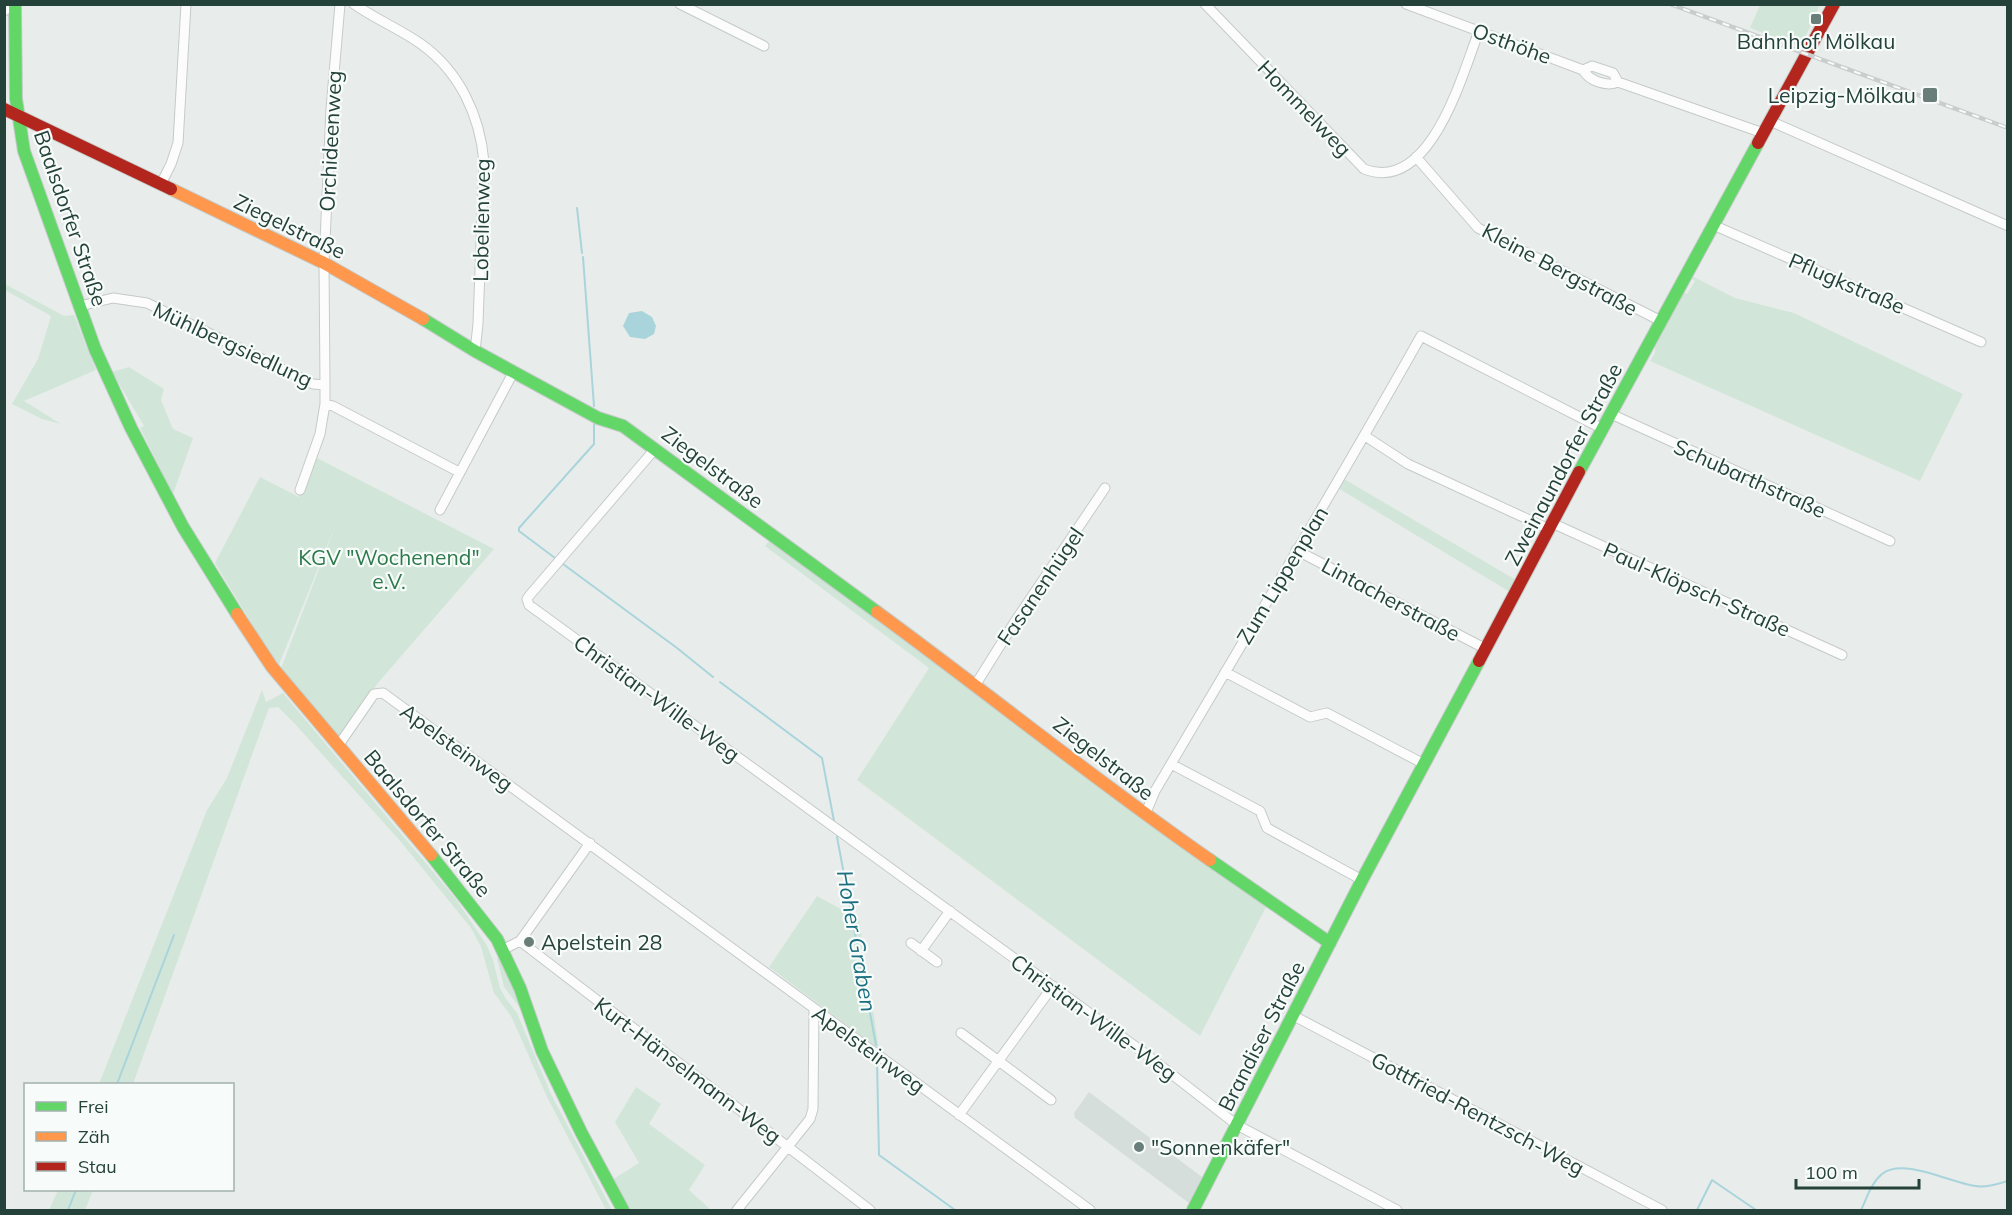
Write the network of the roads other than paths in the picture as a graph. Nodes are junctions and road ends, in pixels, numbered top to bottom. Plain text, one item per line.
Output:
1 (14, 4) edge
2 (186, 4) edge
3 (340, 4) edge
4 (354, 4) edge
5 (680, 4) edge
6 (1205, 4) edge
7 (1406, 4) edge
8 (1834, 4) edge
9 (4, 11) edge
10 (1479, 31) junction
11 (764, 45) dead end
12 (4, 109) edge
13 (18, 116) junction
14 (1770, 121) junction
15 (1763, 133) junction
16 (1416, 157) junction
17 (161, 184) junction
18 (1713, 225) junction
19 (2007, 226) edge
20 (324, 263) junction
21 (80, 306) junction
22 (1661, 321) junction
23 (1981, 342) dead end
24 (475, 351) junction
25 (514, 372) junction
26 (325, 385) junction
27 (325, 404) junction
28 (1611, 414) junction
29 (1603, 429) junction
30 (1365, 436) junction
31 (655, 449) junction
32 (459, 472) junction
33 (1104, 488) dead end
34 (300, 490) dead end
35 (440, 510) dead end
36 (1551, 526) junction
37 (1890, 541) dead end
38 (1296, 550) junction
39 (1486, 649) junction
40 (1842, 654) dead end
41 (1225, 672) junction
42 (976, 684) junction
43 (338, 746) junction
44 (1171, 764) junction
45 (1424, 764) junction
46 (1145, 815) junction
47 (590, 843) junction
48 (1362, 880) junction
49 (950, 911) junction
50 (520, 941) junction
51 (911, 943) dead end
52 (1329, 943) junction
53 (502, 950) junction
54 (921, 951) junction
55 (937, 962) dead end
56 (1053, 986) junction
57 (814, 1010) junction
58 (1294, 1016) junction
59 (961, 1033) dead end
60 (999, 1060) junction
61 (1051, 1100) dead end
62 (959, 1115) junction
63 (1237, 1125) junction
64 (788, 1146) junction
65 (623, 1210) edge
66 (737, 1210) edge
67 (870, 1210) edge
68 (1090, 1210) edge
69 (1193, 1210) edge
70 (1397, 1210) edge
71 (1662, 1210) edge

1 - 9 street
1 - 13 street, Baalsdorfer Straße
2 - 17 street
3 - 20 street, Orchideenweg
4 - 24 street, Lobelienweg
5 - 11 street
6 - 16 street, Hommelweg
7 - 10 street, Osthöhe
8 - 14 street, Zweinaundorfer Straße
10 - 15 street, Osthöhe
10 - 16 street, Hommelweg
12 - 13 street, Ziegelstraße
13 - 17 street, Ziegelstraße
13 - 21 street, Baalsdorfer Straße
14 - 15 street, Zweinaundorfer Straße
14 - 19 street
15 - 18 street, Zweinaundorfer Straße
16 - 22 street, Kleine Bergstraße
17 - 20 street, Ziegelstraße
18 - 22 street, Zweinaundorfer Straße
18 - 23 street, Pflugkstraße
20 - 24 street, Ziegelstraße
20 - 26 street, Orchideenweg
21 - 26 street, Mühlbergsiedlung
21 - 43 street, Baalsdorfer Straße
22 - 28 street, Zweinaundorfer Straße
24 - 25 street, Ziegelstraße
25 - 31 street, Ziegelstraße
25 - 32 street
26 - 27 street, Mühlbergsiedlung
27 - 32 street, Mühlbergsiedlung
27 - 34 street
28 - 29 street, Zweinaundorfer Straße
28 - 37 street, Schubarthstraße
29 - 30 street, Zum Lippenplan
29 - 36 street, Zweinaundorfer Straße
30 - 36 street, Paul-Klöpsch-Straße
30 - 38 street, Zum Lippenplan
31 - 42 street, Ziegelstraße
31 - 49 street, Christian-Wille-Weg
32 - 35 street
33 - 42 street, Fasanenhügel
36 - 39 street, Zweinaundorfer Straße
36 - 40 street, Paul-Klöpsch-Straße
38 - 39 street, Lintacherstraße
38 - 41 street, Zum Lippenplan
39 - 45 street, Zweinaundorfer Straße
41 - 44 street, Zum Lippenplan
41 - 45 street
42 - 46 street, Ziegelstraße
43 - 47 street, Apelsteinweg
43 - 53 street, Baalsdorfer Straße
44 - 46 street, Zum Lippenplan
44 - 48 street
45 - 48 street, Zweinaundorfer Straße
46 - 52 street, Ziegelstraße
47 - 50 street
47 - 57 street, Apelsteinweg
48 - 52 street, Zweinaundorfer Straße
49 - 54 street
49 - 56 street, Christian-Wille-Weg
50 - 53 street
50 - 64 street, Kurt-Hänselmann-Weg
51 - 54 street
52 - 58 street, Brandiser Straße
53 - 65 street, Baalsdorfer Straße
54 - 55 street
56 - 60 street
56 - 63 street, Christian-Wille-Weg
57 - 62 street, Apelsteinweg
57 - 64 street
58 - 63 street, Brandiser Straße
58 - 71 street, Gottfried-Rentzsch-Weg
59 - 60 street
60 - 61 street
60 - 62 street
62 - 68 street, Apelsteinweg
63 - 69 street, Brandiser Straße
63 - 70 street, Christian-Wille-Weg
64 - 66 street
64 - 67 street, Kurt-Hänselmann-Weg

